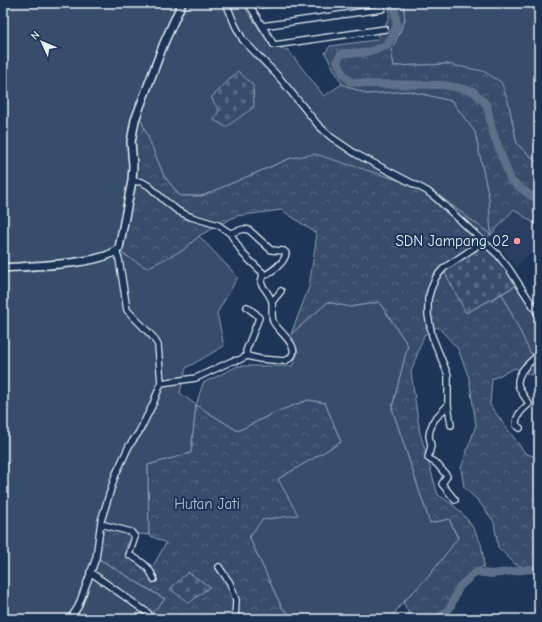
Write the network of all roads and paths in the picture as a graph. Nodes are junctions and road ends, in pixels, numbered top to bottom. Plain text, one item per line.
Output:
1 (182, 3) edge
2 (226, 3) edge
3 (271, 3) edge
4 (250, 4) edge
5 (382, 9) dead end
6 (262, 26) junction
7 (385, 29) dead end
8 (132, 181) junction
9 (230, 233) junction
10 (484, 241) junction
11 (116, 252) junction
12 (3, 268) edge
13 (264, 276) junction
14 (281, 291) dead end
15 (272, 302) junction
16 (247, 307) dead end
17 (539, 315) edge
18 (539, 354) edge
19 (248, 356) junction
20 (161, 383) junction
21 (448, 405) junction
22 (451, 425) dead end
23 (520, 428) dead end
24 (455, 500) dead end
25 (101, 524) junction
26 (219, 567) dead end
27 (90, 572) junction
28 (154, 579) dead end
29 (70, 619) edge
30 (151, 619) edge
31 (235, 619) edge

1 - 8 main road
2 - 10 street
3 - 4 street
4 - 6 street
5 - 6 street
6 - 7 street
8 - 9 street
8 - 11 main road
9 - 13 street
9 - 13 street
10 - 17 street
10 - 21 street
11 - 12 main road
11 - 20 street
13 - 15 street
14 - 15 street
15 - 19 street
16 - 19 street
18 - 23 street
19 - 20 street
20 - 25 street
21 - 22 street
21 - 24 street
25 - 27 street
25 - 28 street
26 - 31 street
27 - 29 street
27 - 30 street

